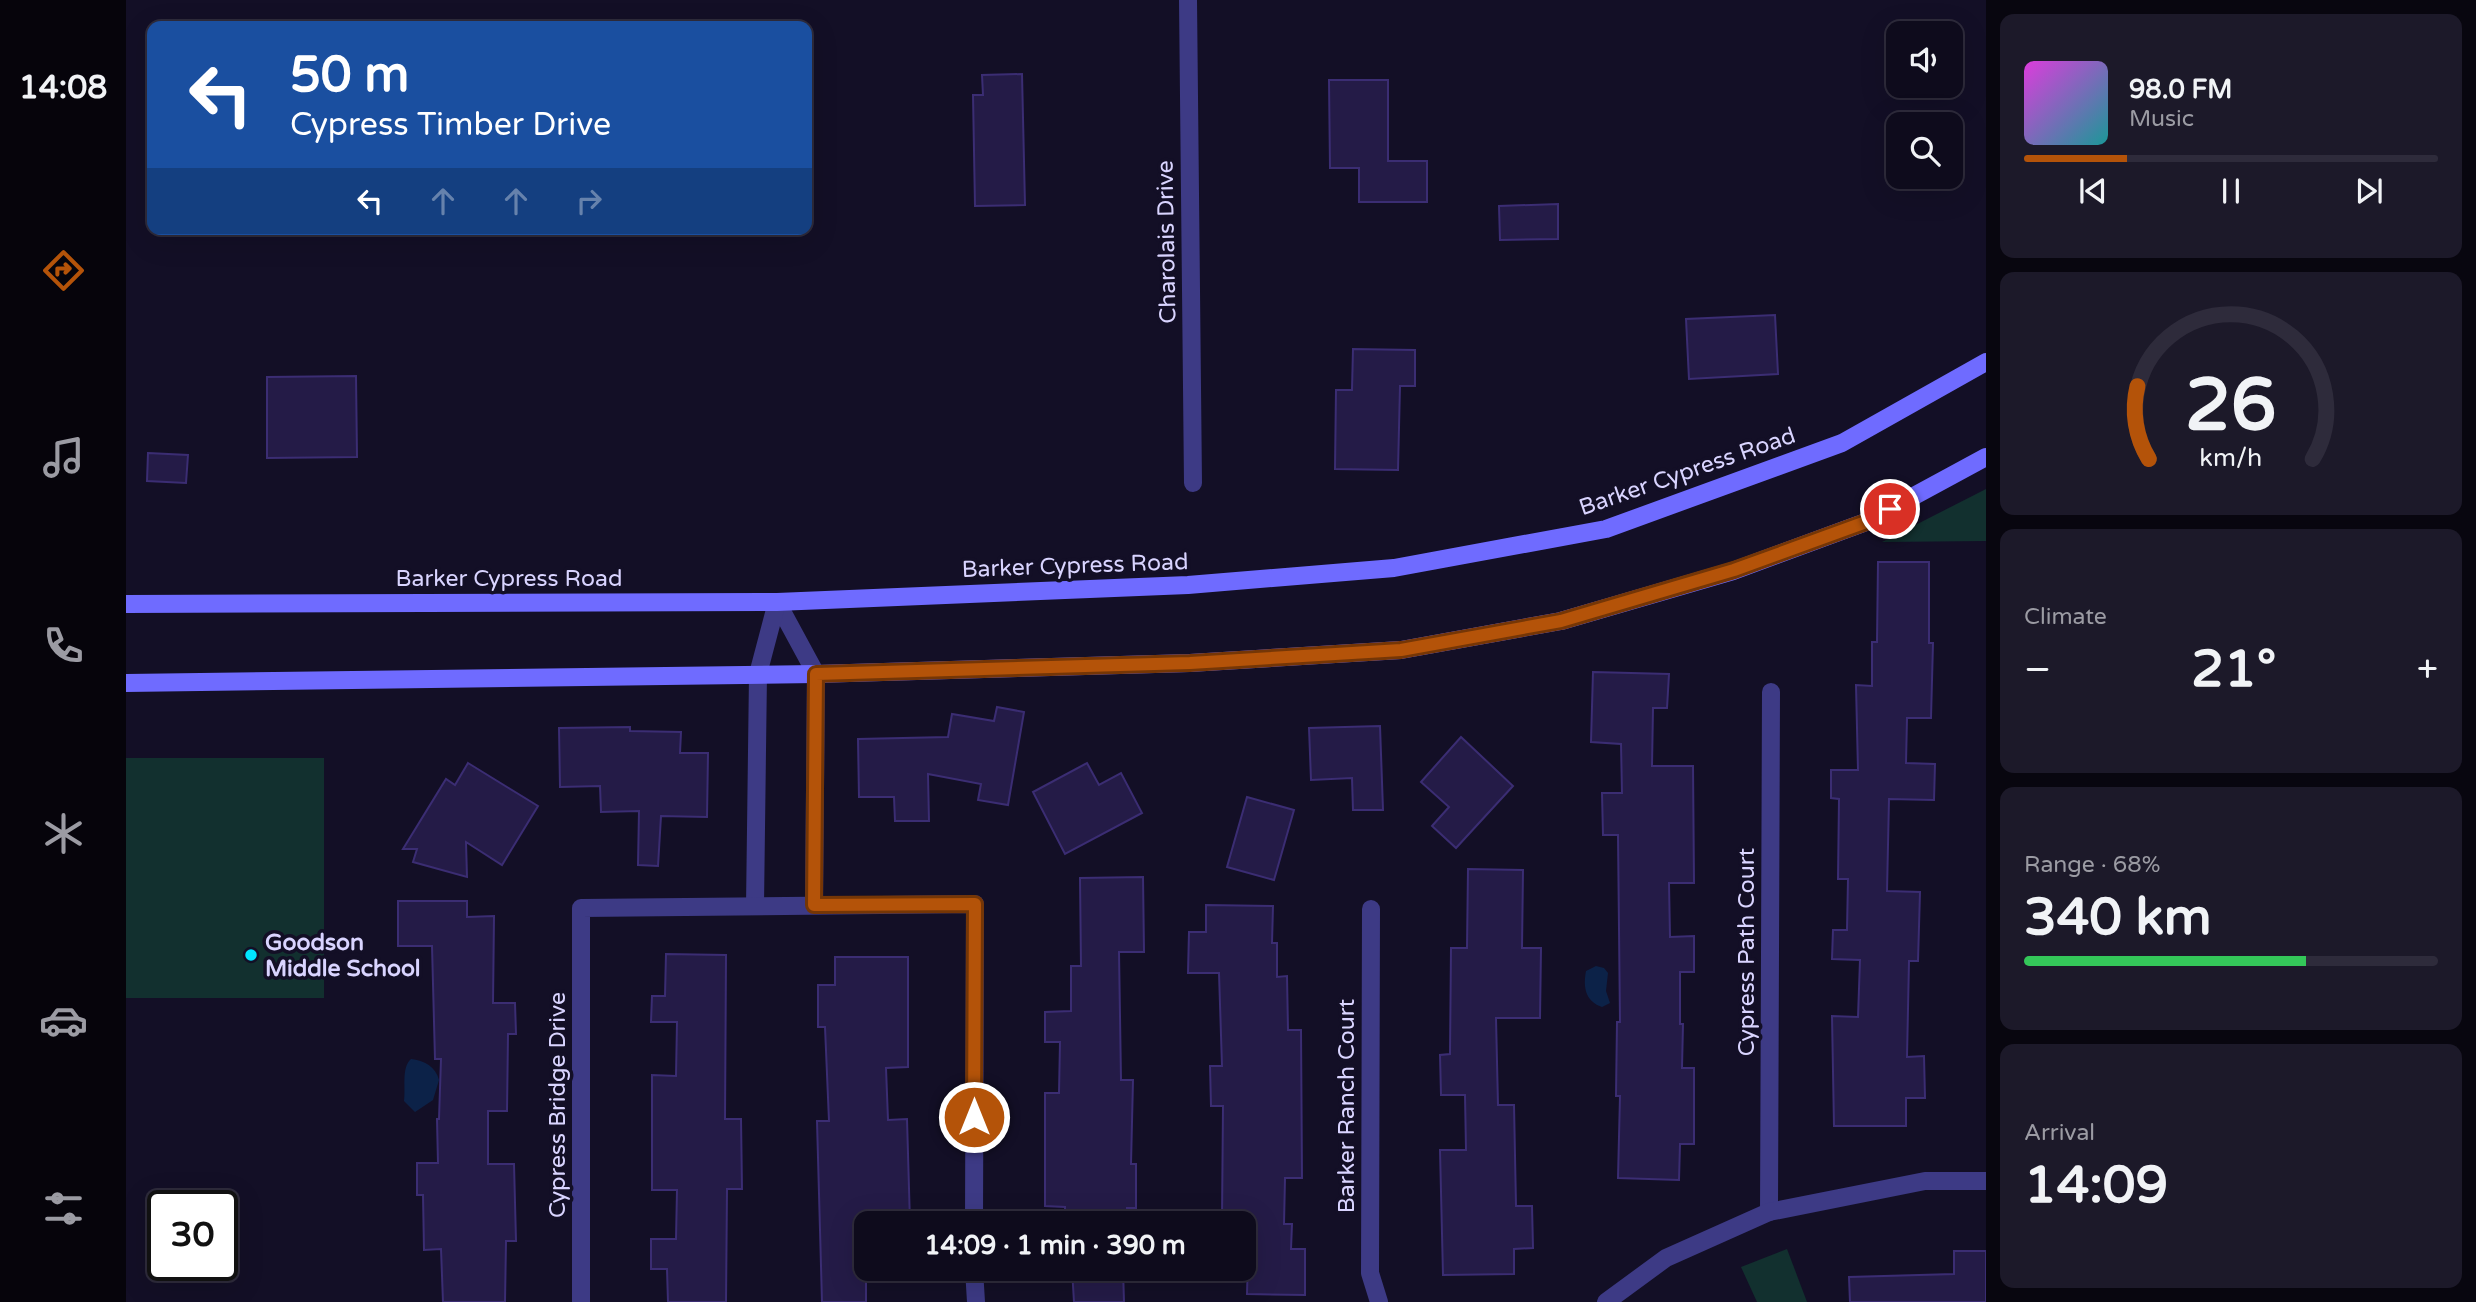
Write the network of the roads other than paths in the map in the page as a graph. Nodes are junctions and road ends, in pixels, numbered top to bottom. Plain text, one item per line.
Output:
1 (1188, 0) edge
2 (1986, 362) edge
3 (1986, 457) edge
4 (1193, 483) dead end
5 (777, 602) junction
6 (126, 604) edge
7 (758, 674) junction
8 (816, 674) junction
9 (126, 683) edge
10 (1771, 692) dead end
11 (814, 905) junction
12 (755, 906) junction
13 (1371, 909) dead end
14 (1986, 1181) edge
15 (974, 1211) edge
16 (1769, 1212) junction
17 (975, 1281) edge
18 (581, 1302) edge
19 (976, 1302) edge
20 (1379, 1302) edge
21 (1606, 1302) edge

1 - 4 street, Charolais Drive
2 - 5 main road, Barker Cypress Road
3 - 8 main road
5 - 6 main road, Barker Cypress Road
5 - 7 street
5 - 8 street
7 - 8 main road
7 - 9 main road
7 - 12 street
8 - 11 street
10 - 16 street, Cypress Path Court
11 - 12 street
11 - 15 street
12 - 18 street, Cypress Bridge Drive
13 - 20 street, Barker Ranch Court
14 - 16 street
16 - 21 street
17 - 19 street

